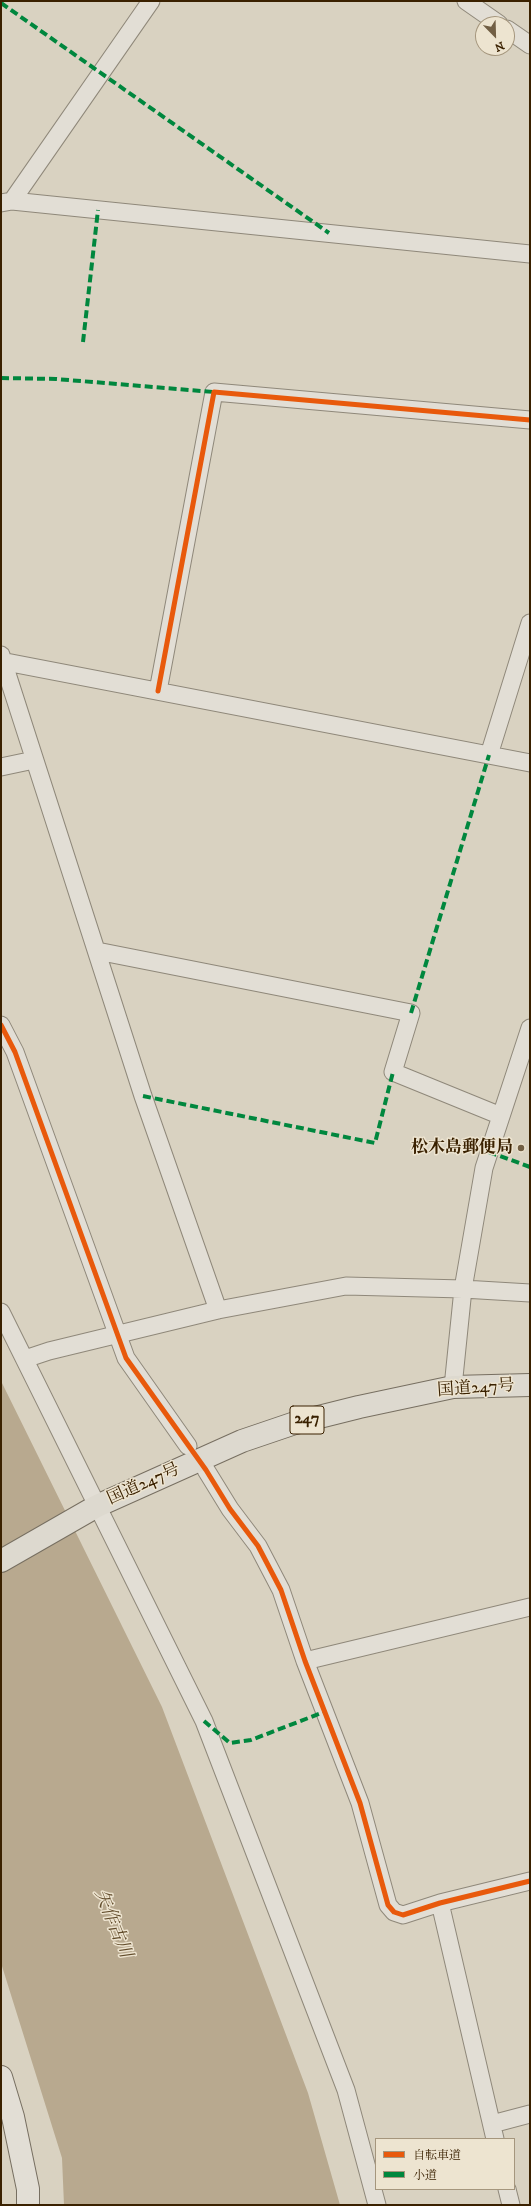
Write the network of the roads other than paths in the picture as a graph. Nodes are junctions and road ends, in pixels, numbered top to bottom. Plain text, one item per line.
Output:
1 (151, 1) edge
2 (466, 1) edge
3 (488, 16) edge
4 (515, 35) edge
5 (530, 45) edge
6 (7, 202) edge
7 (530, 254) edge
8 (530, 420) edge
9 (530, 623) edge
10 (2, 659) edge
11 (158, 691) junction
12 (489, 755) junction
13 (34, 760) junction
14 (530, 763) edge
15 (1, 767) edge
16 (97, 951) junction
17 (1, 1024) edge
18 (530, 1028) edge
19 (501, 1116) junction
20 (463, 1289) junction
21 (530, 1293) edge
22 (218, 1310) junction
23 (1, 1312) edge
24 (116, 1334) junction
25 (25, 1359) junction
26 (530, 1385) edge
27 (453, 1387) junction
28 (188, 1446) dead end
29 (206, 1470) dead end
30 (98, 1506) junction
31 (1, 1561) edge
32 (530, 1606) edge
33 (305, 1661) junction
34 (530, 1881) edge
35 (440, 1903) junction
36 (1, 2077) edge
37 (530, 2114) edge
38 (494, 2131) edge
39 (507, 2190) edge
40 (28, 2205) edge
41 (377, 2205) edge
42 (511, 2205) edge

1 - 6 street
2 - 3 street
4 - 5 street
6 - 7 street
8 - 11 street
9 - 12 street
10 - 11 street
10 - 13 street
11 - 12 street
12 - 14 street
13 - 15 street
13 - 16 street
16 - 19 street
16 - 22 street
17 - 24 street
18 - 19 street
19 - 20 street
20 - 21 street
20 - 22 street
20 - 27 street
22 - 24 street
23 - 25 street
24 - 25 street
24 - 28 street
25 - 30 street
26 - 27 highway, 国道247号 / 247
27 - 30 highway, 国道247号 / 247
29 - 33 street
30 - 31 highway, 国道247号 / 247
30 - 41 street
32 - 33 street
33 - 35 street
34 - 35 street
35 - 38 street
36 - 40 main road
37 - 38 street
39 - 42 street

